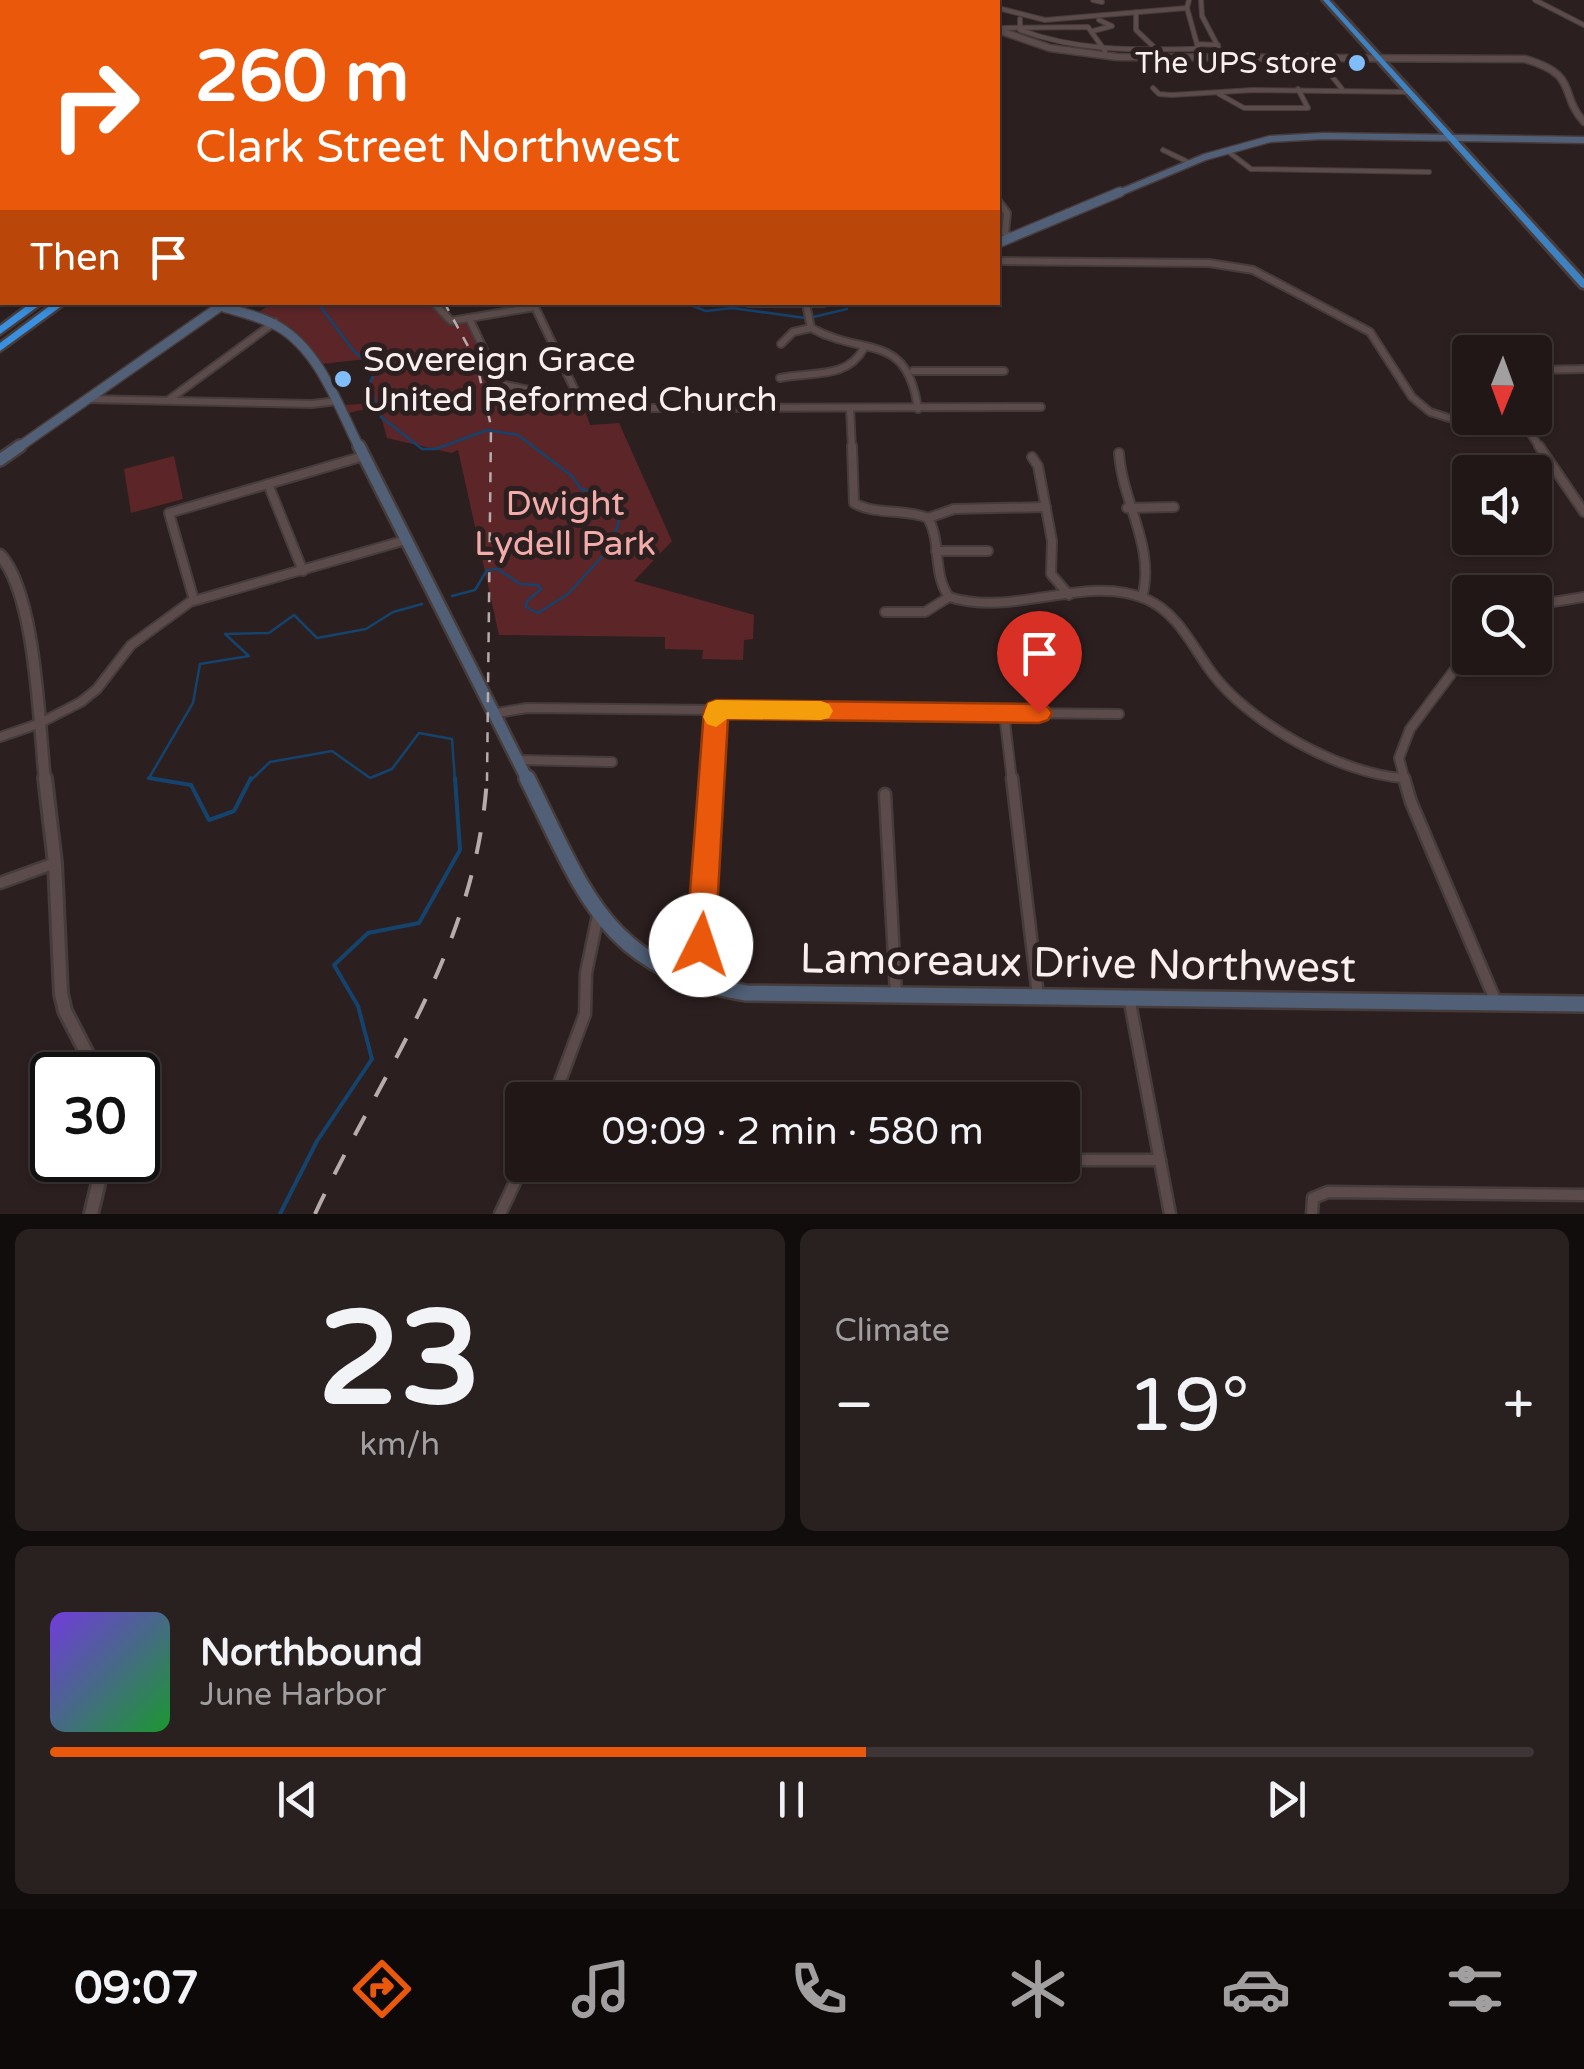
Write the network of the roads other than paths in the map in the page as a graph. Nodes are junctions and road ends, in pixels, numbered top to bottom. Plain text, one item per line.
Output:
1 (1093, 0) edge
2 (1189, 0) edge
3 (1201, 0) edge
4 (1326, 0) edge
5 (1535, 0) edge
6 (1102, 2) edge
7 (1187, 8) junction
8 (1000, 9) edge
9 (1136, 12) junction
10 (1020, 18) junction
11 (1095, 18) junction
12 (1584, 25) edge
13 (1019, 26) junction
14 (1000, 29) edge
15 (1090, 29) junction
16 (1000, 30) edge
17 (1197, 44) junction
18 (1218, 45) junction
19 (1155, 48) junction
20 (1106, 53) junction
21 (1315, 55) junction
22 (1375, 55) junction
23 (1223, 56) junction
24 (1153, 88) dead end
25 (1298, 89) junction
26 (1406, 89) junction
27 (1342, 90) junction
28 (1219, 94) junction
29 (1584, 122) edge
30 (1451, 138) junction
31 (1584, 140) edge
32 (1162, 150) dead end
33 (1226, 150) junction
34 (1190, 163) junction
35 (1430, 172) dead end
36 (1000, 204) edge
37 (1012, 237) junction
38 (1000, 242) edge
39 (1000, 261) edge
40 (1584, 285) edge
41 (36, 305) edge
42 (58, 305) edge
43 (217, 305) edge
44 (221, 305) edge
45 (435, 305) edge
46 (806, 305) edge
47 (469, 318) junction
48 (275, 322) junction
49 (810, 328) junction
50 (0, 331) edge
51 (781, 344) dead end
52 (0, 348) edge
53 (864, 348) junction
54 (1584, 369) edge
55 (1552, 370) edge
56 (913, 371) junction
57 (1004, 371) dead end
58 (780, 378) dead end
59 (88, 399) junction
60 (580, 400) junction
61 (168, 401) junction
62 (337, 401) junction
63 (1041, 407) dead end
64 (850, 408) junction
65 (918, 409) junction
66 (1452, 420) edge
67 (1532, 435) edge
68 (1119, 453) dead end
69 (364, 456) junction
70 (1032, 457) dead end
71 (0, 460) edge
72 (268, 484) junction
73 (1174, 506) dead end
74 (1046, 508) junction
75 (1128, 508) junction
76 (1584, 512) edge
77 (928, 518) junction
78 (406, 540) junction
79 (936, 551) junction
80 (988, 551) dead end
81 (0, 556) edge
82 (303, 571) junction
83 (1068, 595) junction
84 (1142, 597) junction
85 (1584, 597) edge
86 (949, 598) junction
87 (194, 600) junction
88 (1552, 603) edge
89 (885, 612) dead end
90 (1452, 673) edge
91 (716, 710) junction
92 (497, 713) junction
93 (1004, 713) junction
94 (1119, 714) dead end
95 (38, 724) junction
96 (0, 737) edge
97 (519, 760) junction
98 (612, 762) dead end
99 (1403, 778) junction
100 (885, 794) dead end
101 (55, 864) junction
102 (0, 883) edge
103 (598, 915) junction
104 (698, 984) junction
105 (896, 995) junction
106 (1038, 996) junction
107 (1129, 998) junction
108 (1496, 1002) junction
109 (1584, 1004) edge
110 (87, 1052) edge
111 (560, 1082) edge
112 (1080, 1160) edge
113 (1160, 1160) junction
114 (99, 1182) edge
115 (515, 1182) edge
116 (1584, 1195) edge
117 (91, 1214) edge
118 (500, 1214) edge
119 (1170, 1214) edge
120 (1312, 1214) edge

1 - 6 street
2 - 7 street
3 - 18 street
4 - 22 highway
5 - 12 street
7 - 9 street
7 - 17 street
8 - 10 street
9 - 11 street
9 - 19 street
10 - 11 street
10 - 13 street
11 - 15 street
11 - 15 street
13 - 14 street
13 - 15 street
13 - 20 street
15 - 20 street
16 - 20 street
17 - 18 street
17 - 19 street
18 - 23 street
19 - 20 street
20 - 23 street
21 - 22 street
21 - 23 street
21 - 27 street
22 - 26 highway
22 - 29 street
24 - 28 street
25 - 27 street
25 - 28 street
25 - 28 street
26 - 27 street
26 - 30 highway
30 - 31 main road
30 - 33 main road
30 - 40 highway
32 - 34 street
33 - 34 main road
33 - 35 street
34 - 37 main road
36 - 37 street
37 - 38 main road
39 - 66 street
41 - 50 highway
42 - 52 highway
43 - 59 main road
44 - 48 main road
45 - 47 street
46 - 49 street
47 - 60 street
47 - 60 street
48 - 61 street
48 - 62 main road, Lamoreaux Drive Northwest
49 - 51 street
49 - 53 street
53 - 56 street
53 - 58 street
54 - 55 street
56 - 57 street
56 - 65 street
59 - 61 street
59 - 71 main road
60 - 64 street
61 - 62 street
62 - 69 main road, Lamoreaux Drive Northwest
63 - 65 street
64 - 65 street
64 - 77 street
67 - 76 street
68 - 75 street
69 - 72 street
69 - 78 main road, Lamoreaux Drive Northwest
70 - 74 street
72 - 82 street
72 - 87 street
73 - 75 street
74 - 77 street
74 - 83 street
75 - 84 street
77 - 79 street
78 - 82 street
78 - 92 main road, Lamoreaux Drive Northwest
79 - 80 street
79 - 86 street
81 - 95 street
82 - 87 street
83 - 84 street
83 - 86 street
84 - 99 street
85 - 88 street
86 - 89 street
87 - 95 street
90 - 99 street
91 - 92 street
91 - 93 street
91 - 104 street
92 - 97 main road, Lamoreaux Drive Northwest
93 - 94 street
93 - 106 street
95 - 96 street
95 - 101 street
97 - 98 street
97 - 103 main road, Lamoreaux Drive Northwest
99 - 108 street
100 - 105 street
101 - 102 street
101 - 110 street
103 - 104 main road, Lamoreaux Drive Northwest
103 - 111 street
104 - 105 main road, Lamoreaux Drive Northwest
105 - 106 main road, Lamoreaux Drive Northwest
106 - 107 main road, Lamoreaux Drive Northwest
107 - 108 main road, Lamoreaux Drive Northwest
107 - 113 street
108 - 109 main road, Lamoreaux Drive Northwest
112 - 113 street
113 - 119 street
114 - 117 street
115 - 118 street
116 - 120 street

